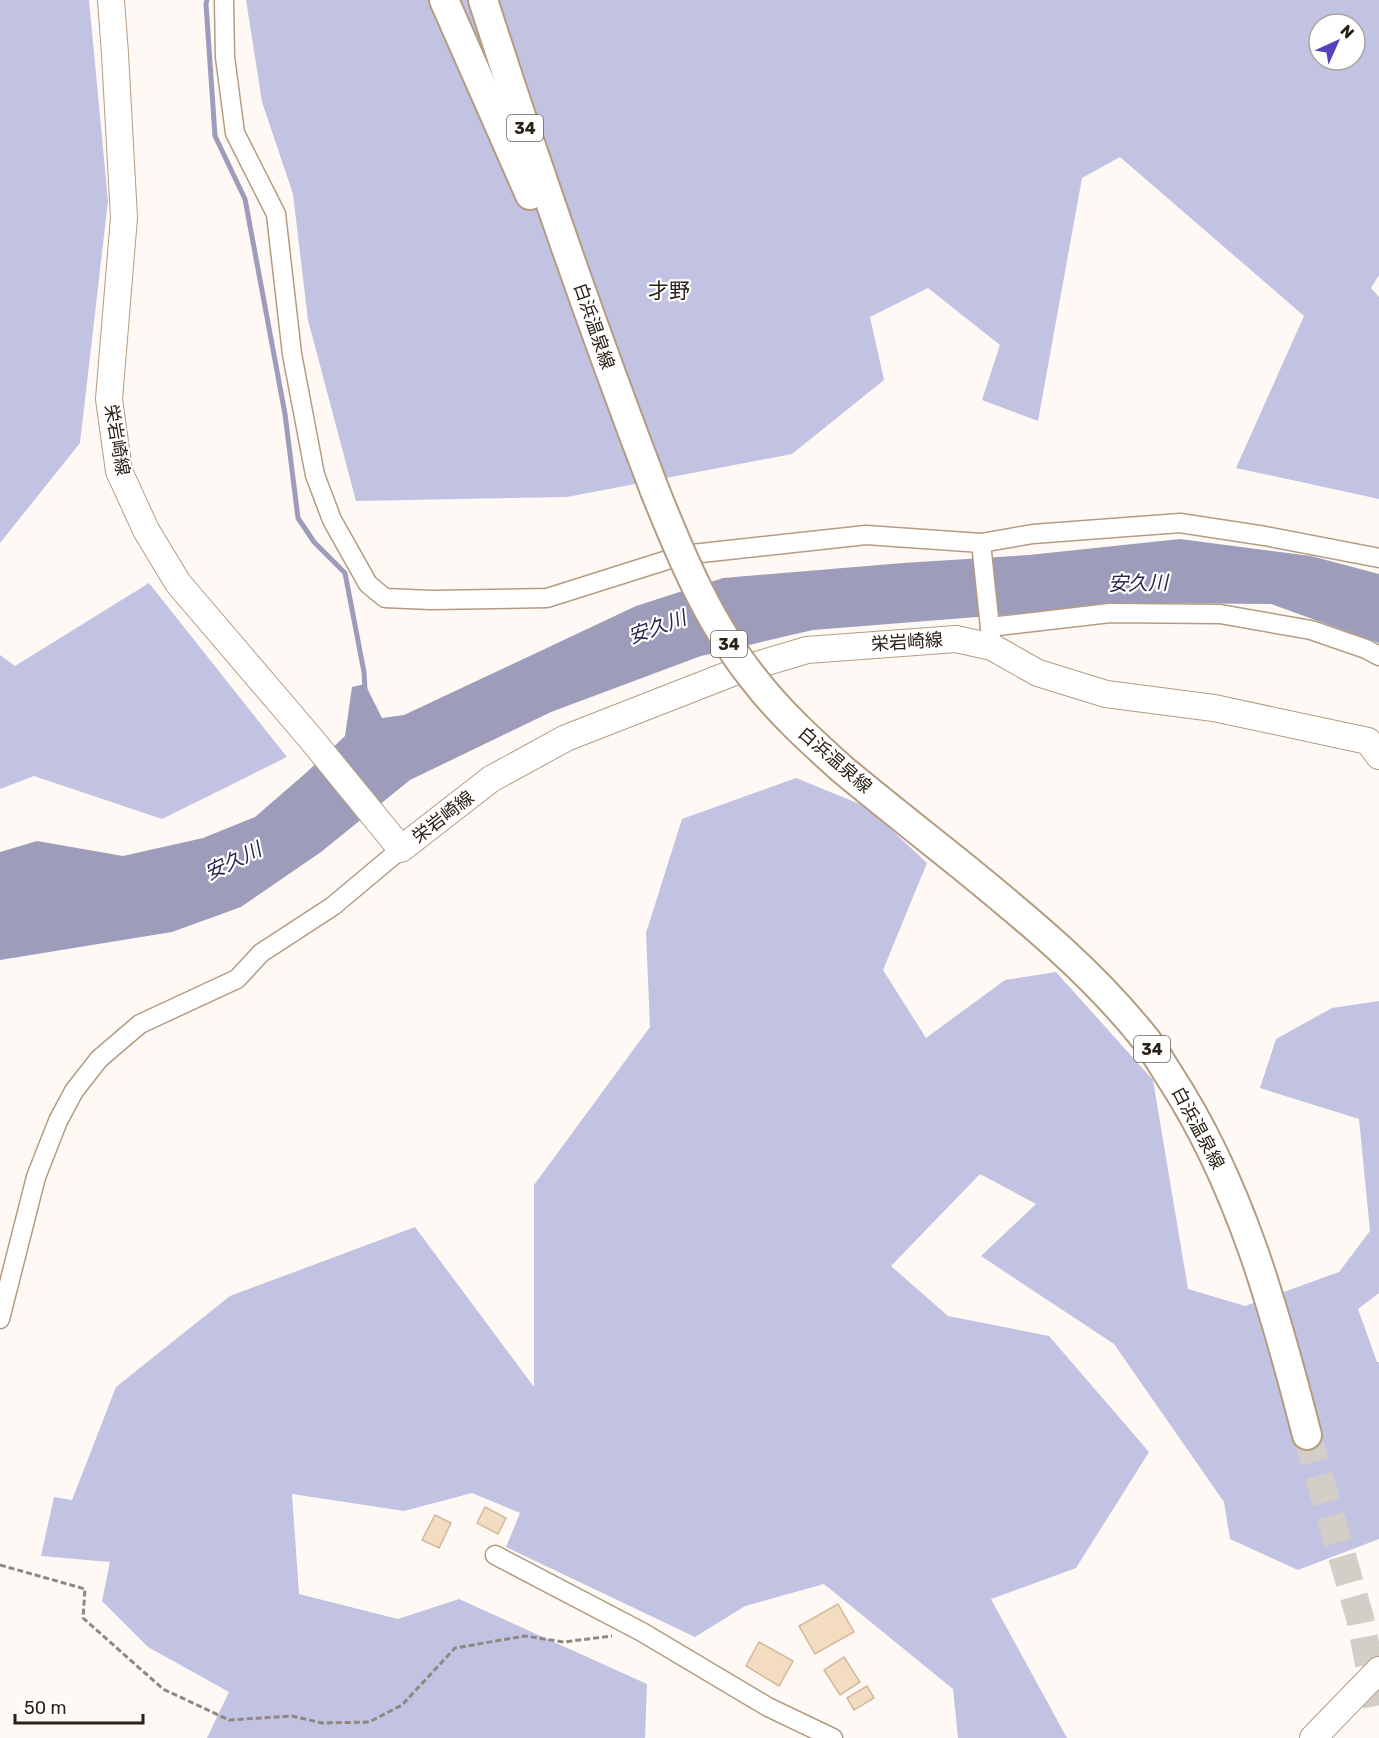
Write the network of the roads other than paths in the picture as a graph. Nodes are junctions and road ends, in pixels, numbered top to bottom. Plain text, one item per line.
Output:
1 (111, 0) edge
2 (224, 0) edge
3 (444, 0) edge
4 (483, 0) edge
5 (495, 0) edge
6 (569, 256) junction
7 (615, 386) junction
8 (982, 547) junction
9 (1379, 558) edge
10 (991, 637) junction
11 (1379, 656) edge
12 (1375, 747) edge
13 (401, 849) junction
14 (0, 1319) edge
15 (1307, 1435) tunnel mouth
16 (495, 1555) dead end
17 (1379, 1670) edge
18 (833, 1738) edge
19 (1313, 1738) edge

1 - 13 main road, 栄岩崎線
2 - 8 street
3 - 7 main road
4 - 6 main road, 白浜温泉線 / 34
5 - 6 main road
6 - 7 main road, 白浜温泉線 / 34
7 - 15 main road, 白浜温泉線 / 34, bridge
8 - 9 street
8 - 10 street
10 - 11 street
10 - 12 main road, 栄岩崎線
10 - 13 main road, 栄岩崎線
13 - 14 street
16 - 18 street
17 - 19 main road

